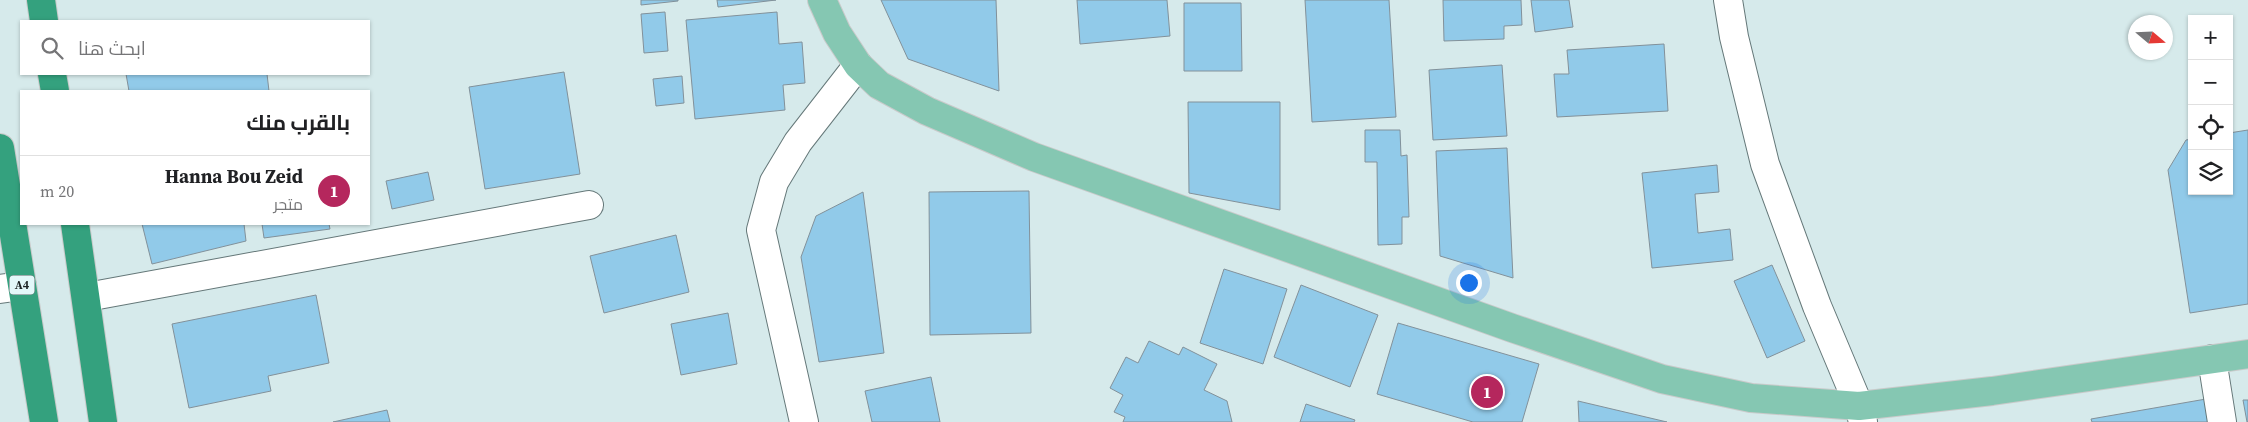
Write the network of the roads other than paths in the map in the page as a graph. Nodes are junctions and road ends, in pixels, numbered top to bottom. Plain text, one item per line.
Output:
1 (41, 0) edge
2 (822, 0) edge
3 (1728, 0) edge
4 (44, 20) edge
5 (858, 65) junction
6 (52, 75) edge
7 (55, 90) edge
8 (0, 148) edge
9 (588, 205) dead end
10 (76, 225) edge
11 (11, 288) edge
12 (87, 297) junction
13 (2248, 354) edge
14 (2212, 359) junction
15 (1861, 414) edge
16 (44, 422) edge
17 (103, 422) edge
18 (804, 422) edge
19 (2222, 422) edge

1 - 4 highway
2 - 5 main road
3 - 15 street
5 - 15 main road
5 - 18 street
6 - 7 highway
8 - 11 highway, A4
9 - 12 street
10 - 12 highway
11 - 16 highway, A4
12 - 17 highway
13 - 14 main road
14 - 15 main road
14 - 19 street

